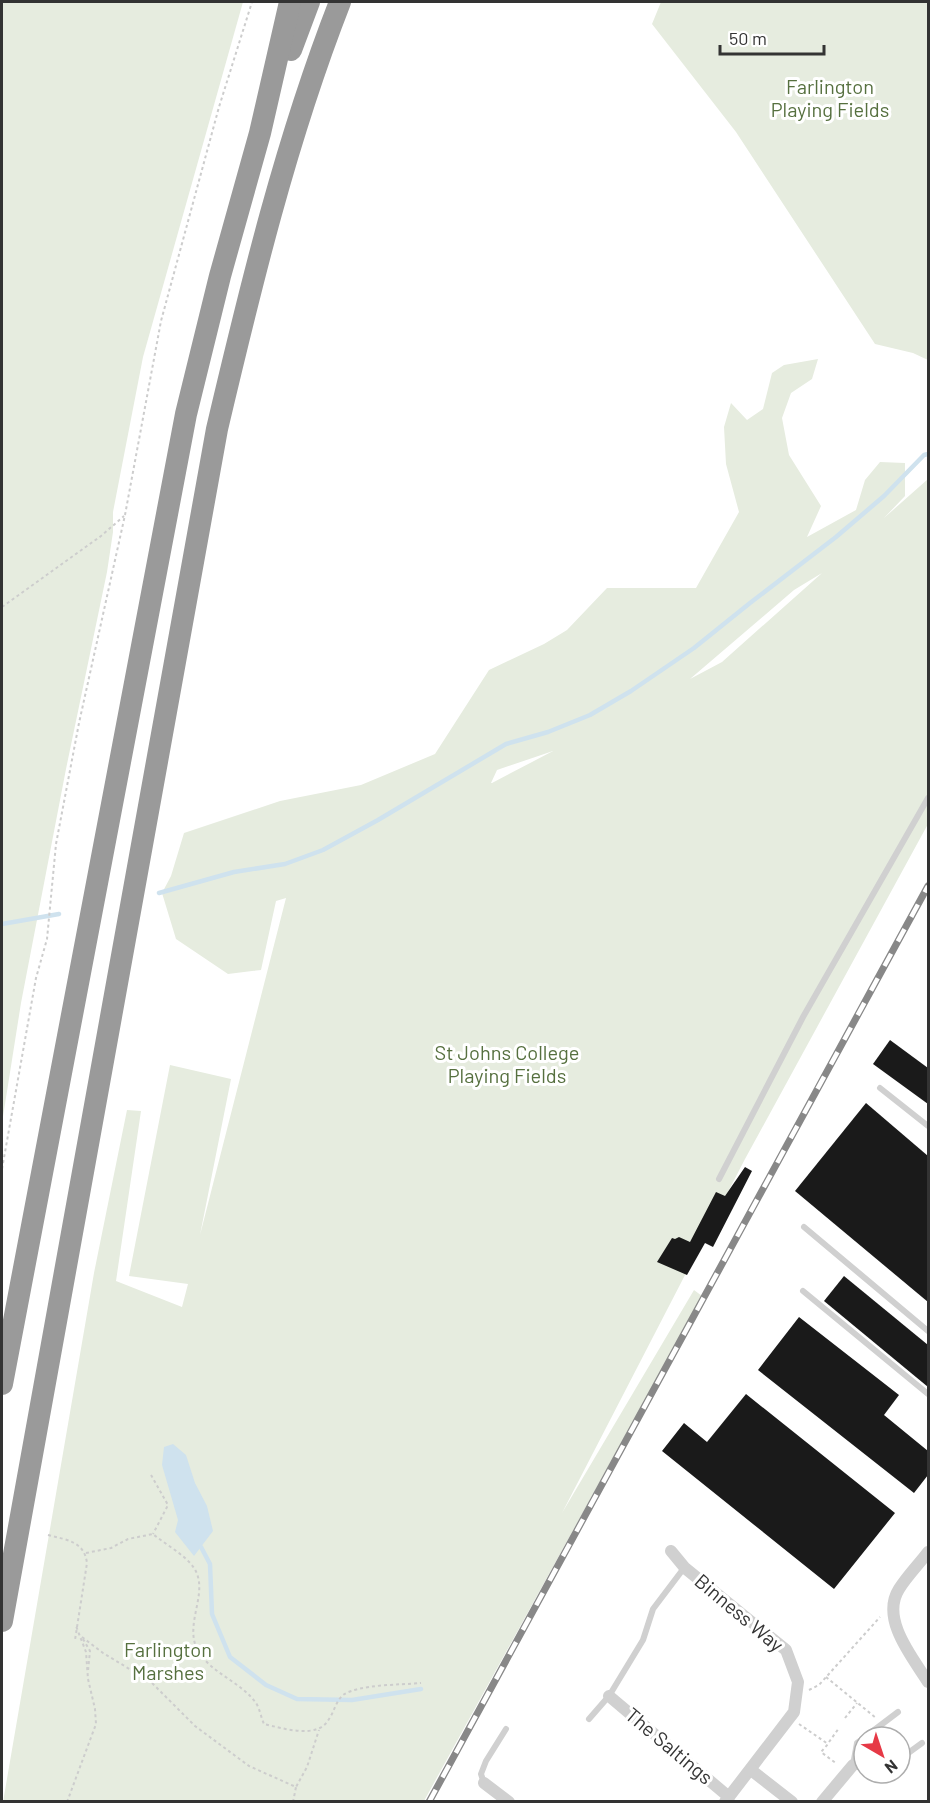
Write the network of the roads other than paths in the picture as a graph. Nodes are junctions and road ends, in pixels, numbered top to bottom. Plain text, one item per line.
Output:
1 (290, 2) edge
2 (309, 2) edge
3 (340, 2) edge
4 (260, 133) junction
5 (928, 798) edge
6 (880, 1088) dead end
7 (928, 1126) edge
8 (719, 1179) dead end
9 (804, 1227) dead end
10 (804, 1292) dead end
11 (928, 1330) edge
12 (2, 1384) edge
13 (928, 1394) edge
14 (671, 1551) dead end
15 (928, 1552) edge
16 (685, 1568) junction
17 (2, 1621) edge
18 (928, 1682) edge
19 (609, 1696) junction
20 (898, 1712) dead end
21 (589, 1719) dead end
22 (881, 1725) edge
23 (506, 1729) dead end
24 (922, 1743) dead end
25 (912, 1750) edge
26 (751, 1770) junction
27 (852, 1770) edge
28 (484, 1783) joint
29 (727, 1799) edge
30 (509, 1802) edge
31 (792, 1802) edge
32 (822, 1802) edge

1 - 4 highway
2 - 4 highway
3 - 17 highway
4 - 12 highway
5 - 8 lane
6 - 7 lane
9 - 11 lane
10 - 13 lane
14 - 16 street, Binness Way
15 - 18 street
16 - 19 lane
16 - 26 street, Binness Way
19 - 21 lane
19 - 29 street, The Saltings
20 - 22 lane
23 - 28 lane
24 - 25 lane
26 - 29 street, Binness Way
26 - 31 street
27 - 32 street
28 - 30 street

